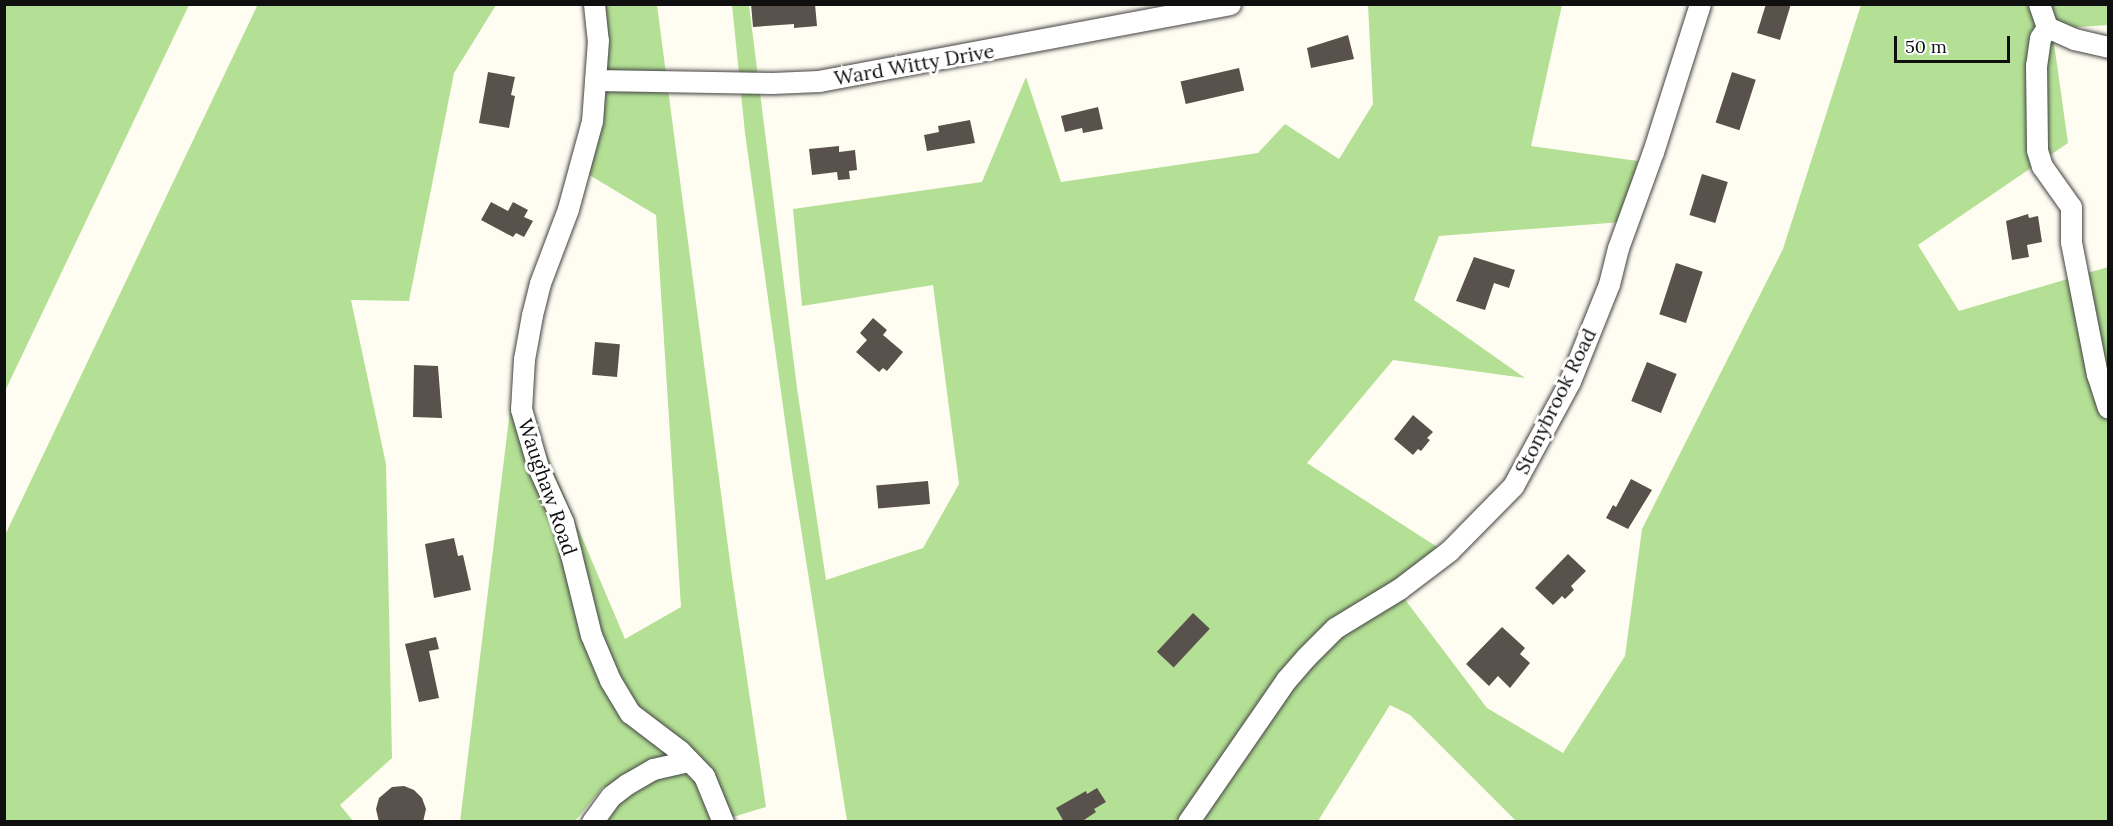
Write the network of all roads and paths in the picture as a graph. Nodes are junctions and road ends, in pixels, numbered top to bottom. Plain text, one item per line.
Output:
1 (594, 4) edge
2 (1230, 4) edge
3 (1700, 4) edge
4 (2039, 4) edge
5 (2047, 27) junction
6 (2109, 46) edge
7 (595, 80) junction
8 (2109, 407) edge
9 (689, 761) junction
10 (592, 822) edge
11 (723, 822) edge
12 (1188, 822) edge

1 - 7 street, Waughaw Road
2 - 7 street, Ward Witty Drive
3 - 12 street, Stonybrook Road
4 - 5 street
5 - 6 street
5 - 8 street
7 - 9 street, Waughaw Road
9 - 10 street
9 - 11 street, Waughaw Road

